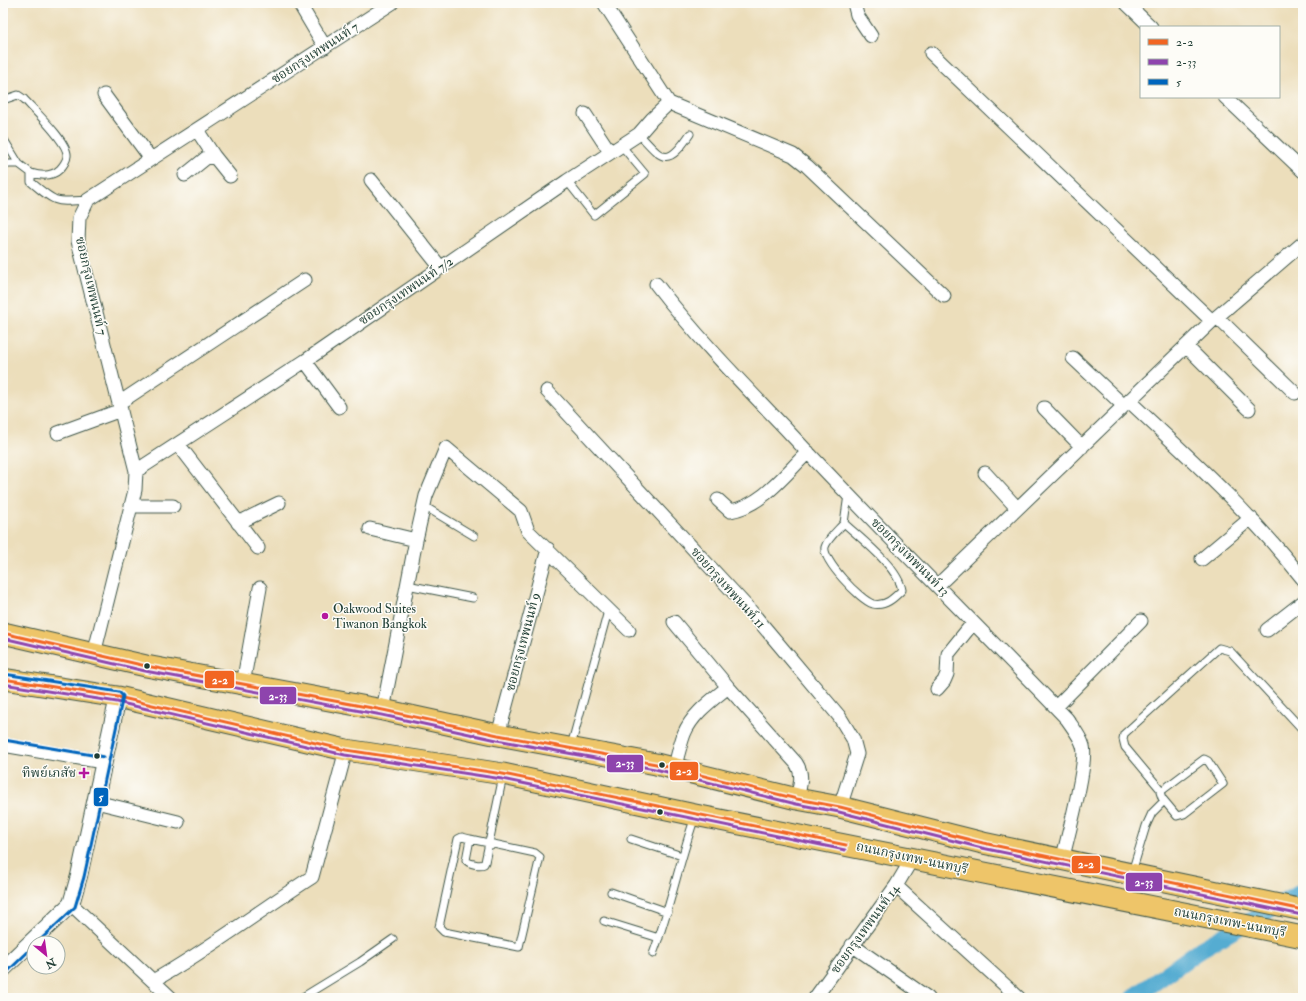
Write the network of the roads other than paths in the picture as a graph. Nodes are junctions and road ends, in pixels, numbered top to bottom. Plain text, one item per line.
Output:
1 (299, 3) edge
2 (392, 3) edge
3 (604, 3) edge
4 (854, 3) edge
5 (1126, 3) edge
6 (1150, 26) edge
7 (871, 36) dead end
8 (325, 47) junction
9 (931, 53) dead end
10 (104, 95) dead end
11 (1226, 98) edge
12 (3, 100) edge
13 (669, 103) junction
14 (585, 114) dead end
15 (196, 130) junction
16 (639, 134) junction
17 (690, 134) dead end
18 (3, 138) edge
19 (616, 148) junction
20 (214, 156) junction
21 (151, 159) junction
22 (3, 164) edge
23 (19, 164) junction
24 (1303, 171) edge
25 (31, 173) junction
26 (185, 175) dead end
27 (230, 176) dead end
28 (371, 180) dead end
29 (567, 181) junction
30 (88, 200) junction
31 (1303, 243) edge
32 (441, 268) junction
33 (305, 280) dead end
34 (656, 284) dead end
35 (944, 296) dead end
36 (1215, 319) junction
37 (1186, 346) junction
38 (1073, 358) dead end
39 (305, 361) junction
40 (547, 391) dead end
41 (1295, 393) dead end
42 (1127, 404) junction
43 (120, 407) junction
44 (339, 408) dead end
45 (1044, 408) dead end
46 (1249, 409) dead end
47 (58, 432) dead end
48 (178, 444) junction
49 (1082, 447) junction
50 (808, 452) junction
51 (136, 470) junction
52 (985, 473) dead end
53 (848, 495) junction
54 (718, 500) dead end
55 (279, 503) dead end
56 (131, 506) junction
57 (173, 506) dead end
58 (424, 506) junction
59 (1017, 508) junction
60 (1251, 518) junction
61 (238, 523) junction
62 (844, 523) junction
63 (370, 529) dead end
64 (474, 536) dead end
65 (416, 540) junction
66 (258, 548) dead end
67 (548, 549) junction
68 (1202, 559) dead end
69 (1303, 579) edge
70 (407, 585) junction
71 (938, 585) junction
72 (260, 588) dead end
73 (473, 598) dead end
74 (1303, 602) edge
75 (608, 612) junction
76 (1141, 621) dead end
77 (674, 622) dead end
78 (973, 623) junction
79 (629, 630) dead end
80 (1267, 630) dead end
81 (3, 633) edge
82 (94, 654) junction
83 (3, 679) edge
84 (243, 684) junction
85 (728, 687) junction
86 (937, 689) dead end
87 (118, 697) junction
88 (1056, 707) junction
89 (383, 710) junction
90 (1303, 730) edge
91 (498, 735) junction
92 (3, 745) edge
93 (570, 748) junction
94 (346, 750) junction
95 (104, 762) junction
96 (674, 770) junction
97 (503, 774) junction
98 (1161, 790) junction
99 (797, 799) junction
100 (96, 802) junction
101 (1164, 802) junction
102 (840, 807) junction
103 (696, 815) junction
104 (178, 822) dead end
105 (470, 838) junction
106 (631, 839) dead end
107 (489, 842) junction
108 (682, 856) junction
109 (912, 859) junction
110 (1062, 861) junction
111 (1131, 874) junction
112 (896, 886) junction
113 (611, 892) dead end
114 (71, 904) junction
115 (1300, 909) edge
116 (668, 912) junction
117 (604, 921) dead end
118 (1303, 937) edge
119 (659, 938) junction
120 (393, 939) dead end
121 (852, 945) junction
122 (653, 954) dead end
123 (3, 969) edge
124 (153, 981) junction
125 (171, 998) edge
126 (301, 998) edge
127 (815, 998) edge
128 (928, 998) edge
129 (1019, 998) edge

1 - 8 street
2 - 8 street, ซอยกรุงเทพนนท์ 7
3 - 13 street
4 - 7 street
5 - 6 street
8 - 15 street, ซอยกรุงเทพนนท์ 7
9 - 36 street
10 - 21 street
11 - 24 street
12 - 25 lane
13 - 16 street, ซอยกรุงเทพนนท์ 7/2
13 - 35 street
14 - 19 street
15 - 20 street
15 - 21 street, ซอยกรุงเทพนนท์ 7
16 - 17 lane
16 - 19 street, ซอยกรุงเทพนนท์ 7/2
18 - 23 lane
19 - 29 street, ซอยกรุงเทพนนท์ 7/2
19 - 29 lane
20 - 26 street
20 - 27 street
21 - 30 street, ซอยกรุงเทพนนท์ 7
22 - 23 lane
23 - 25 lane
25 - 30 lane
28 - 32 street
29 - 32 street, ซอยกรุงเทพนนท์ 7/2
30 - 43 street, ซอยกรุงเทพนนท์ 7
31 - 36 street
32 - 39 street, ซอยกรุงเทพนนท์ 7/2
33 - 43 street
34 - 50 street, ซอยกรุงเทพนนท์ 13
36 - 37 street
36 - 41 street
37 - 42 street
37 - 46 street
38 - 42 street
39 - 44 street
39 - 48 street, ซอยกรุงเทพนนท์ 7/2
40 - 102 street, ซอยกรุงเทพนนท์ 11
42 - 49 street
42 - 60 street
43 - 47 street
43 - 51 street, ซอยกรุงเทพนนท์ 7
45 - 49 street
48 - 51 street, ซอยกรุงเทพนนท์ 7/2
48 - 61 street
49 - 59 street
50 - 53 street, ซอยกรุงเทพนนท์ 13
50 - 54 street
51 - 56 street, ซอยกรุงเทพนนท์ 7
52 - 59 street
53 - 62 lane
53 - 71 street, ซอยกรุงเทพนนท์ 13
55 - 61 street
56 - 57 street
56 - 82 street, ซอยกรุงเทพนนท์ 7
58 - 64 lane
58 - 65 street
58 - 67 street
59 - 71 street
60 - 68 street
60 - 69 street
61 - 66 street
62 - 62 lane
63 - 65 street
65 - 70 street
67 - 75 street
67 - 91 street, ซอยกรุงเทพนนท์ 9
70 - 73 lane
70 - 89 street
71 - 78 street, ซอยกรุงเทพนนท์ 13
72 - 84 street
74 - 80 street
75 - 79 street
75 - 93 lane
76 - 88 street
77 - 85 street
78 - 86 street
78 - 88 street, ซอยกรุงเทพนนท์ 13
81 - 82 main road, ถนนกรุงเทพ-นนทบุรี
82 - 84 main road, ถนนกรุงเทพ-นนทบุรี
83 - 87 main road, ถนนกรุงเทพ-นนทบุรี
84 - 89 main road, ถนนกรุงเทพ-นนทบุรี
85 - 96 street
85 - 99 street
87 - 94 main road, ถนนกรุงเทพ-นนทบุรี
87 - 95 street
88 - 110 street, ซอยกรุงเทพนนท์ 13
89 - 91 main road, ถนนกรุงเทพ-นนทบุรี
90 - 98 lane
91 - 93 main road, ถนนกรุงเทพ-นนทบุรี
92 - 95 street
93 - 96 main road, ถนนกรุงเทพ-นนทบุรี
94 - 97 main road, ถนนกรุงเทพ-นนทบุรี
94 - 124 street
95 - 100 street
96 - 99 main road, ถนนกรุงเทพ-นนทบุรี
97 - 103 main road, ถนนกรุงเทพ-นนทบุรี
97 - 107 lane
98 - 101 lane
98 - 101 lane
99 - 102 main road, ถนนกรุงเทพ-นนทบุรี
100 - 104 street
100 - 114 street
101 - 111 lane
102 - 110 main road, ถนนกรุงเทพ-นนทบุรี
103 - 108 lane
103 - 109 main road, ถนนกรุงเทพ-นนทบุรี
105 - 107 lane
105 - 107 lane
105 - 107 lane
106 - 108 lane
108 - 116 lane
109 - 112 street, ซอยกรุงเทพนนท์ 14
109 - 118 main road, ถนนกรุงเทพ-นนทบุรี
110 - 111 main road, ถนนกรุงเทพ-นนทบุรี
111 - 115 main road, ถนนกรุงเทพ-นนทบุรี
112 - 121 street, ซอยกรุงเทพนนท์ 14
112 - 129 street
113 - 116 lane
114 - 123 street
114 - 124 street
116 - 119 lane
117 - 119 lane
119 - 122 lane
120 - 126 lane
121 - 127 street, ซอยกรุงเทพนนท์ 14
121 - 128 street
124 - 125 street

